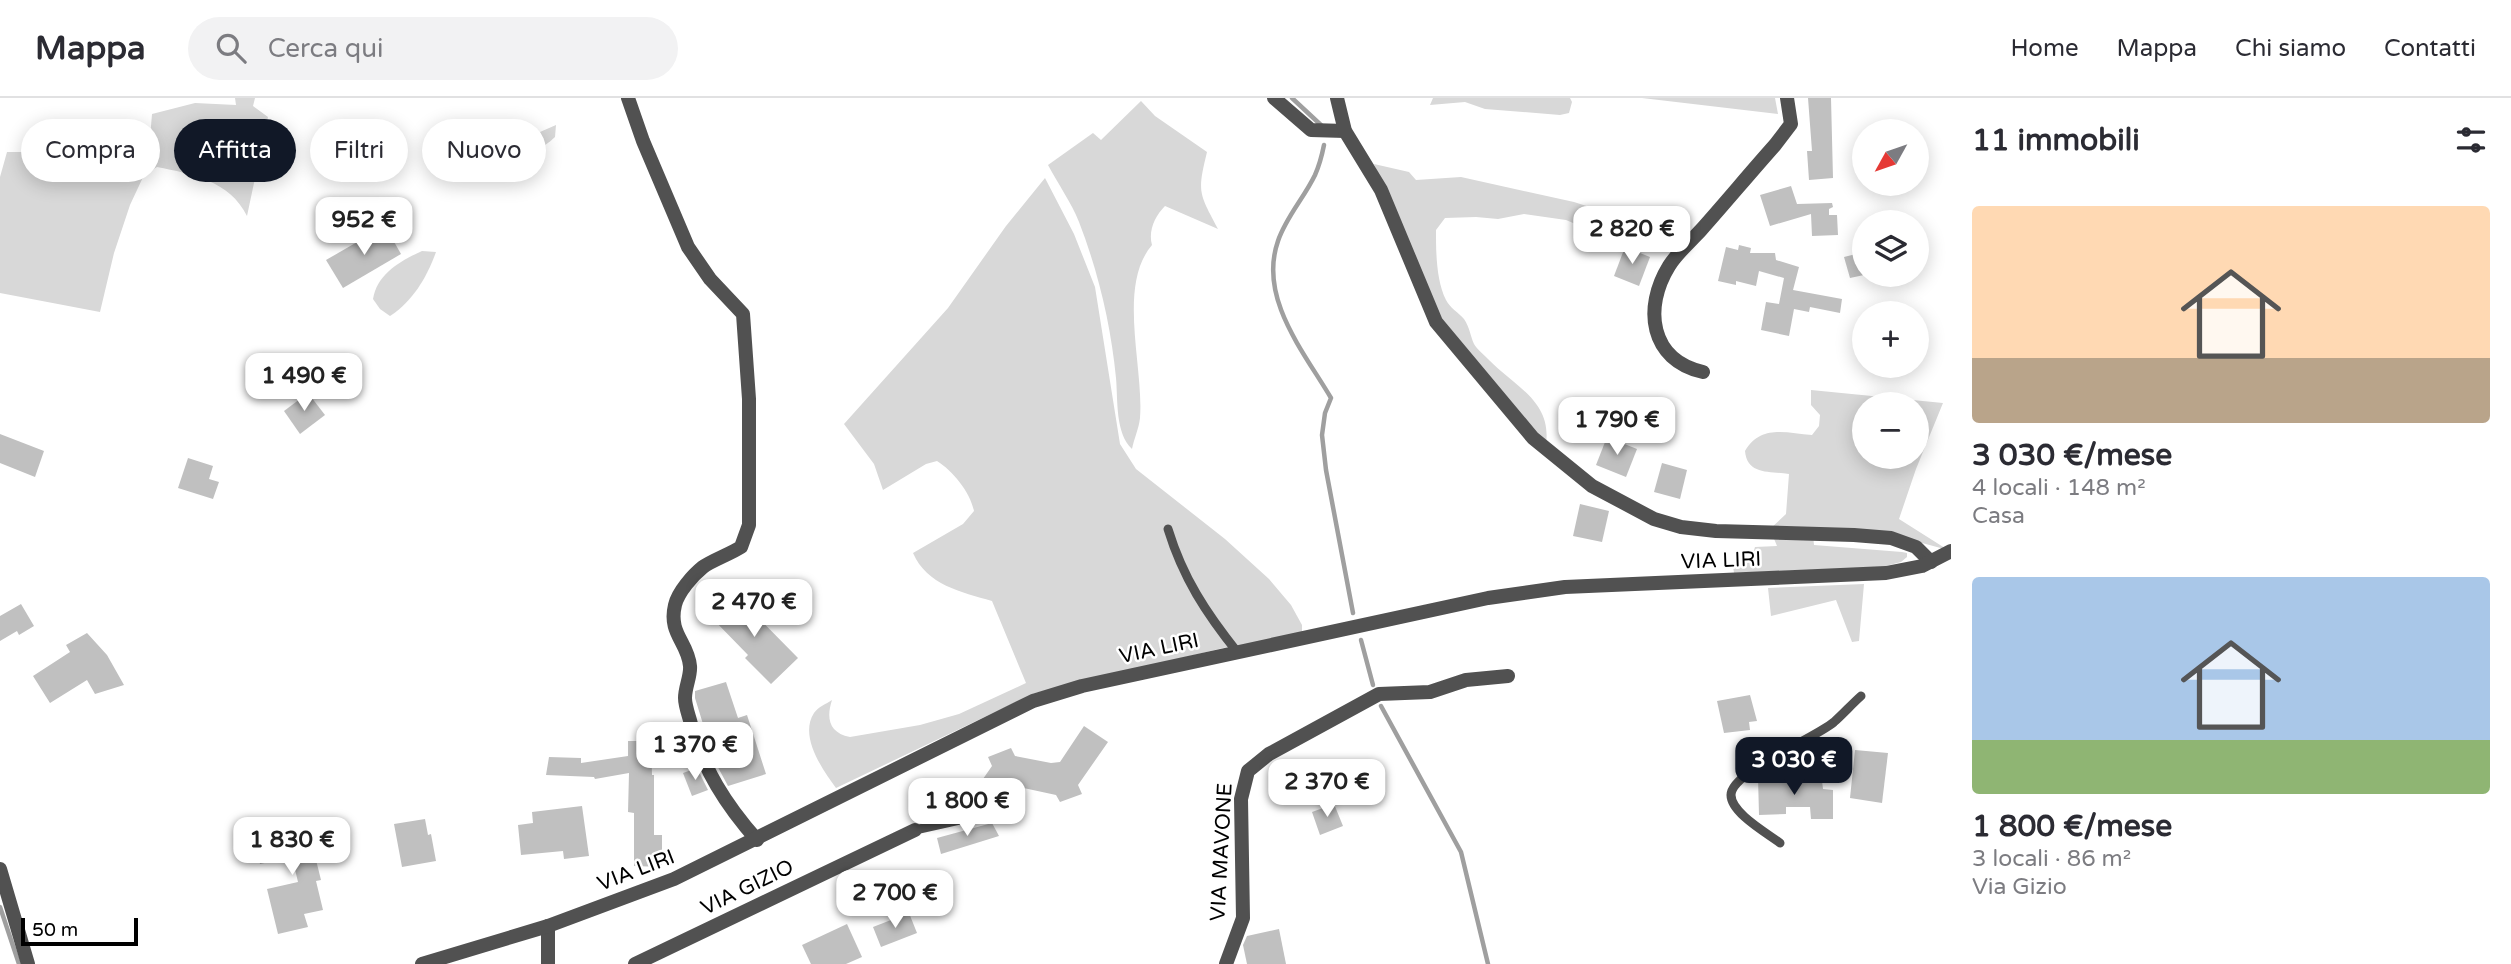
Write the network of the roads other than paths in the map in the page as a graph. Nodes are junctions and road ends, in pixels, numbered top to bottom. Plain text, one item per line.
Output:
1 (628, 98) edge
2 (1274, 98) edge
3 (1337, 98) edge
4 (1787, 98) edge
5 (1345, 131) junction
6 (1703, 372) dead end
7 (1168, 529) dead end
8 (1951, 551) edge
9 (1931, 562) junction
10 (1238, 653) junction
11 (1508, 676) dead end
12 (1861, 696) dead end
13 (982, 815) dead end
14 (915, 830) joint
15 (757, 840) junction
16 (1780, 843) dead end
17 (0, 869) edge
18 (548, 926) junction
19 (28, 964) edge
20 (422, 964) edge
21 (548, 964) edge
22 (635, 964) edge
23 (1226, 964) edge

1 - 15 street
2 - 5 street
3 - 5 street
4 - 6 street
5 - 9 street
7 - 10 lane
8 - 9 street, VIA LIRI
9 - 10 street, VIA LIRI
10 - 15 street, VIA LIRI
11 - 23 street, VIA MAVONE
12 - 16 lane
13 - 14 lane
14 - 22 street, VIA GIZIO
15 - 18 street, VIA LIRI
17 - 19 street
18 - 20 street, VIA LIRI
18 - 21 street

